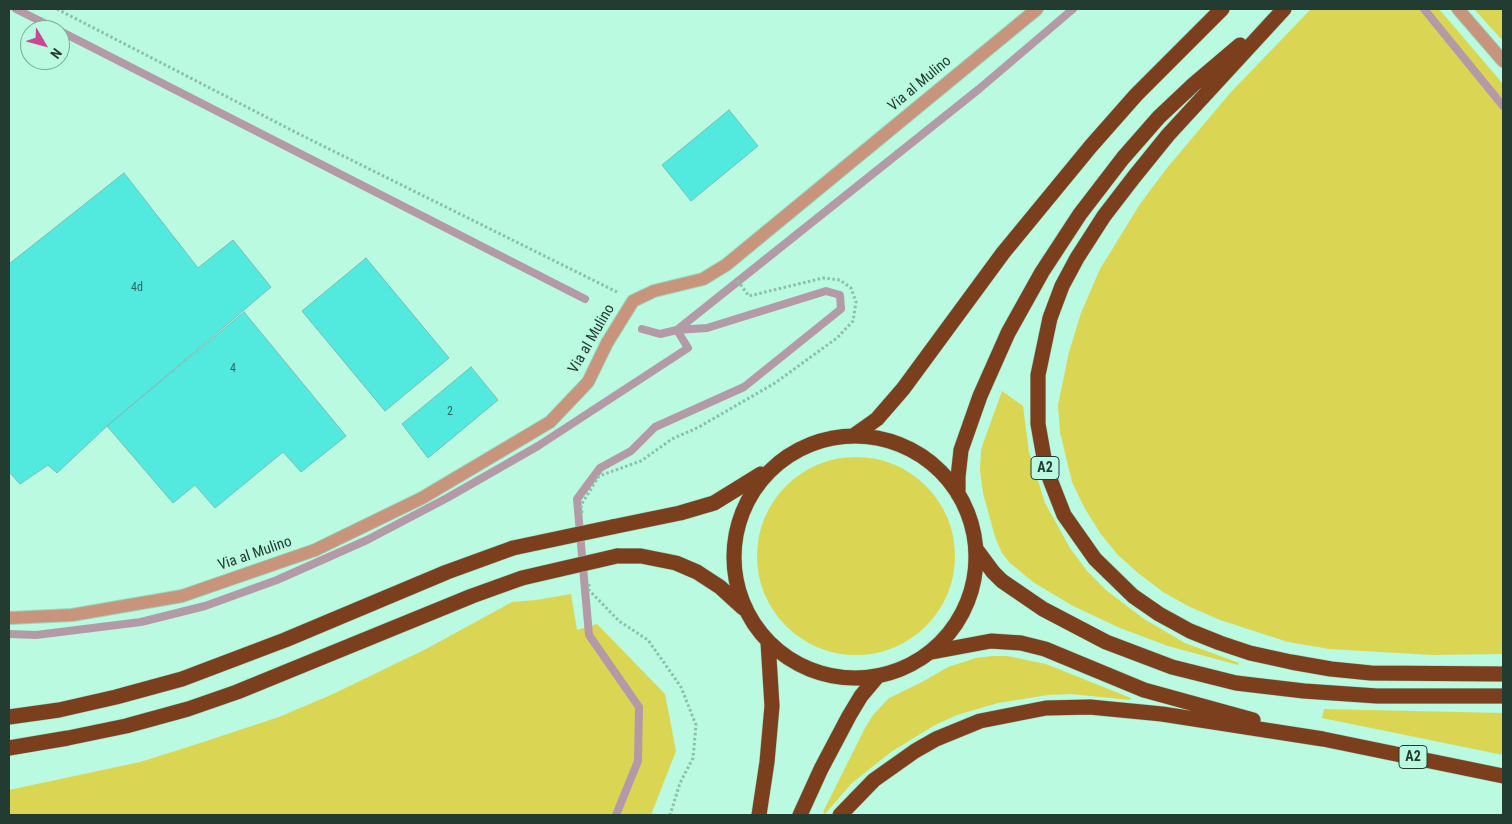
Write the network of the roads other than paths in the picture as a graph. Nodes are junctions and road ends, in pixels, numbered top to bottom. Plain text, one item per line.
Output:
1 (1037, 9) edge
2 (1222, 9) edge
3 (1283, 9) edge
4 (1458, 9) edge
5 (1503, 60) edge
6 (853, 436) junction
7 (779, 462) junction
8 (958, 494) junction
9 (976, 549) junction
10 (747, 612) junction
11 (9, 618) edge
12 (768, 642) junction
13 (931, 652) junction
14 (1503, 674) edge
15 (877, 677) junction
16 (1503, 696) edge
17 (9, 717) edge
18 (1323, 739) junction
19 (9, 748) edge
20 (1503, 776) edge
21 (758, 815) edge
22 (800, 815) edge
23 (840, 815) edge

1 - 11 street, Via al Mulino
2 - 6 highway
3 - 8 highway
3 - 14 highway, A2
4 - 5 street
6 - 7 highway
6 - 8 highway
7 - 10 highway
7 - 17 highway, bridge
8 - 9 highway
9 - 13 highway
9 - 16 highway
10 - 12 highway
10 - 19 highway, bridge
12 - 15 highway
12 - 21 highway
13 - 15 highway
13 - 18 highway, A2
15 - 22 highway
18 - 20 highway, A2
18 - 23 highway

